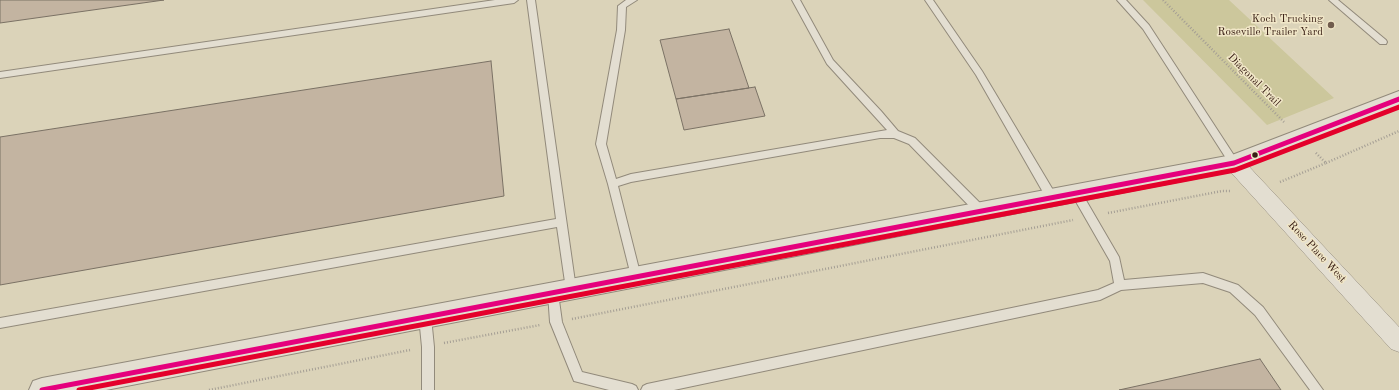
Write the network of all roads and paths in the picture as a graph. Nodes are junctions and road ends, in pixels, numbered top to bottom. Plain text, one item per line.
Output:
1 (514, 0) edge
2 (531, 0) edge
3 (633, 0) edge
4 (796, 0) edge
5 (929, 0) edge
6 (1121, 0) edge
7 (1163, 0) edge
8 (1333, 0) edge
9 (1383, 42) dead end
10 (0, 75) edge
11 (1399, 99) edge
12 (1399, 131) edge
13 (895, 134) junction
14 (1299, 137) junction
15 (1234, 163) junction
16 (1326, 163) junction
17 (613, 184) junction
18 (1259, 190) junction
19 (1076, 193) junction
20 (1052, 198) junction
21 (981, 211) junction
22 (1090, 217) junction
23 (562, 222) junction
24 (636, 277) junction
25 (1120, 285) junction
26 (562, 291) junction
27 (425, 317) junction
28 (556, 322) junction
29 (0, 323) edge
30 (1399, 342) edge
31 (428, 347) junction
32 (123, 382) edge
33 (42, 390) edge
34 (209, 390) edge
35 (428, 390) edge
36 (632, 390) edge
37 (647, 390) edge
38 (1317, 390) edge

1 - 10 lane
2 - 23 lane
3 - 17 lane
4 - 13 lane
5 - 20 lane
6 - 15 lane
7 - 14 path, Diagonal Trail
8 - 9 lane
11 - 14 street
12 - 16 path
13 - 17 lane
13 - 21 lane
14 - 15 street
14 - 16 path, Diagonal Trail
15 - 18 street, Rose Place West
15 - 19 street
16 - 18 path
17 - 24 lane
18 - 22 path
18 - 30 street, Rose Place West
19 - 20 street
19 - 22 lane
20 - 21 street
21 - 24 street
22 - 25 lane
22 - 28 path
23 - 26 lane
23 - 29 lane
24 - 26 street
25 - 37 lane
25 - 38 lane
26 - 27 street
26 - 28 lane
27 - 31 lane
27 - 32 street
28 - 31 path
28 - 36 lane
31 - 34 path
31 - 35 lane
32 - 33 street

